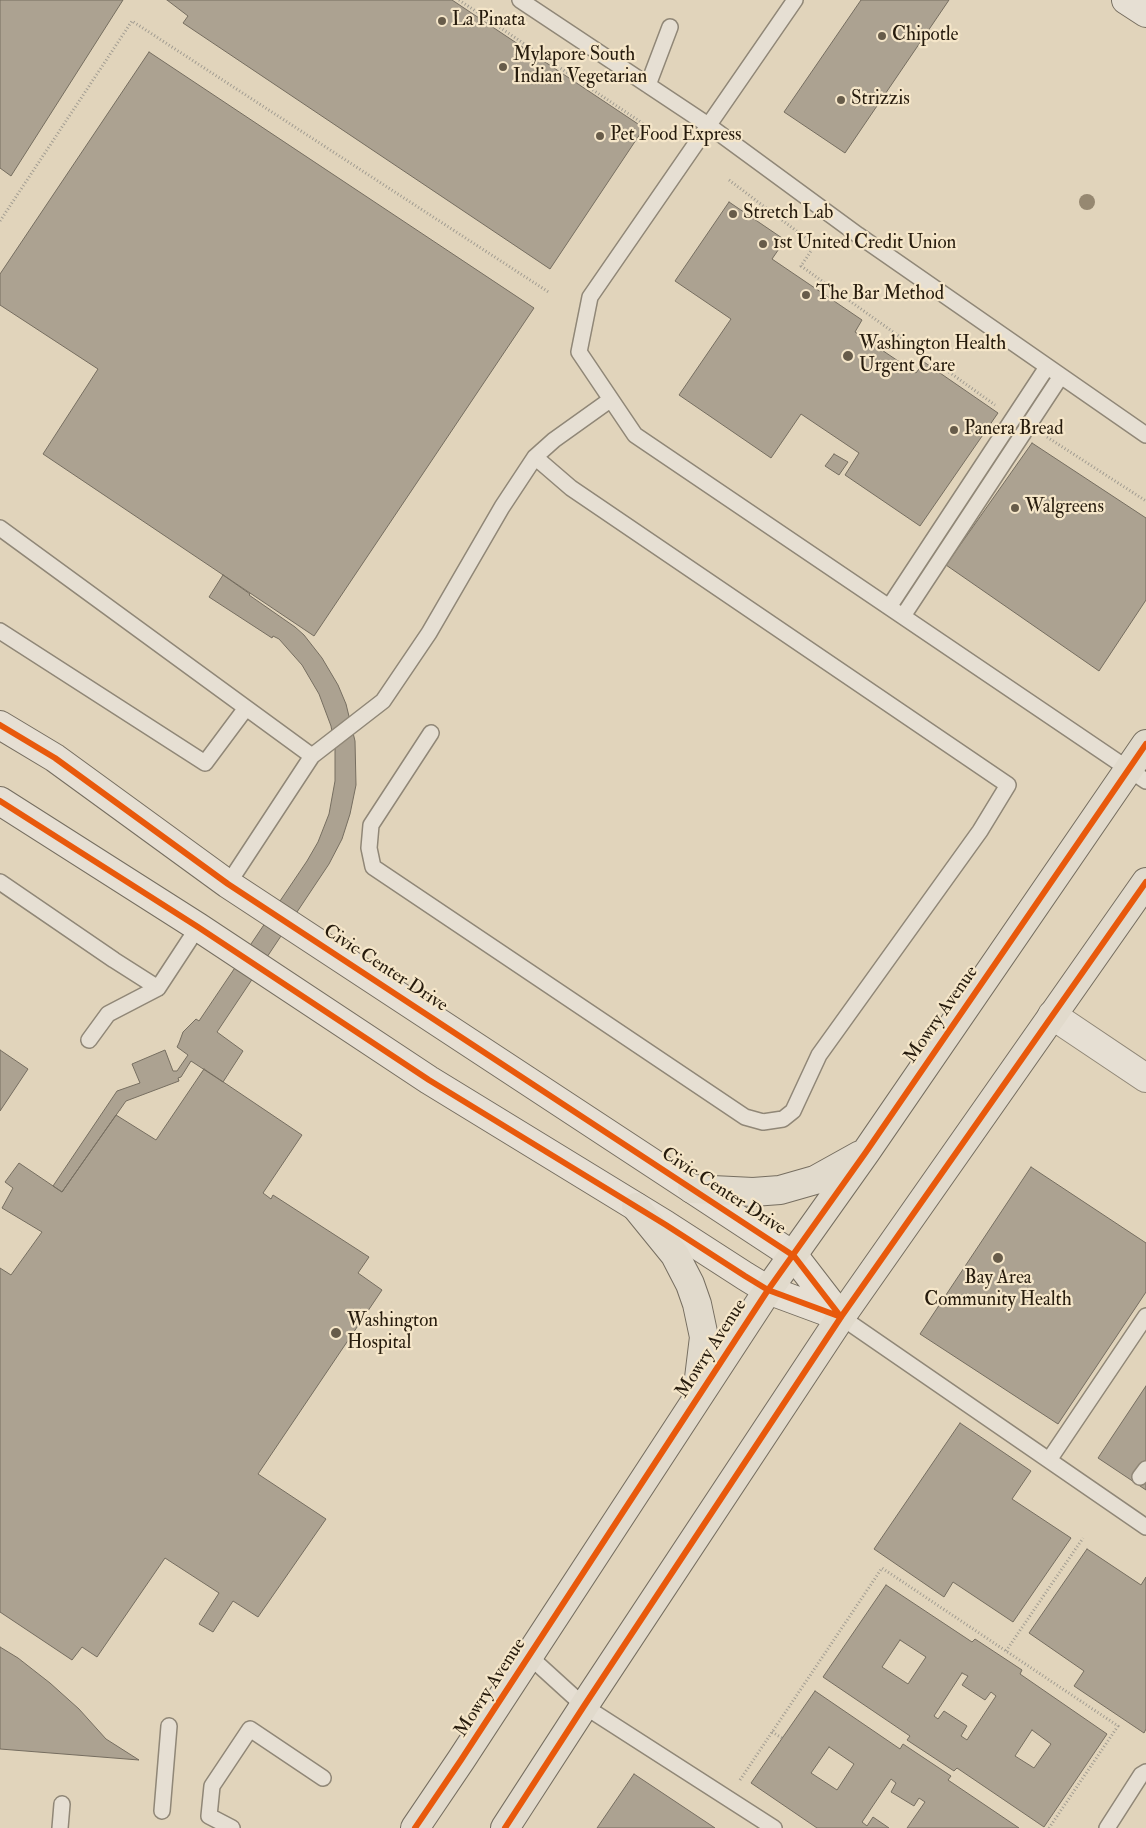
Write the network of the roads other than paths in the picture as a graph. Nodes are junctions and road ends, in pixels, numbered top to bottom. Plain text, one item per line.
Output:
1 (520, 0) edge
2 (795, 0) edge
3 (1126, 0) edge
4 (1146, 13) edge
5 (670, 27) dead end
6 (648, 85) junction
7 (708, 125) junction
8 (1047, 367) junction
9 (1061, 376) junction
10 (610, 400) junction
11 (1146, 435) edge
12 (535, 457) junction
13 (0, 528) edge
14 (889, 607) junction
15 (903, 616) junction
16 (0, 631) edge
17 (246, 708) junction
18 (0, 725) edge
19 (431, 733) dead end
20 (1146, 744) edge
21 (312, 756) junction
22 (1138, 776) edge
23 (0, 801) edge
24 (0, 882) edge
25 (1146, 882) edge
26 (228, 884) junction
27 (198, 927) junction
28 (158, 988) junction
29 (1052, 1015) junction
30 (89, 1040) dead end
31 (1146, 1078) edge
32 (866, 1152) junction
33 (692, 1189) junction
34 (636, 1207) junction
35 (794, 1256) junction
36 (768, 1290) junction
37 (1146, 1316) edge
38 (841, 1317) junction
39 (688, 1414) junction
40 (1048, 1460) junction
41 (1146, 1527) edge
42 (529, 1656) junction
43 (584, 1706) junction
44 (169, 1726) dead end
45 (1146, 1772) edge
46 (323, 1778) dead end
47 (62, 1804) dead end
48 (162, 1811) dead end
49 (60, 1828) edge
50 (232, 1828) edge
51 (415, 1828) edge
52 (505, 1828) edge
53 (774, 1828) edge
54 (1107, 1828) edge

1 - 6 lane
2 - 7 lane
3 - 4 main road
5 - 6 lane
6 - 7 lane
7 - 8 lane
7 - 10 lane
8 - 9 lane
8 - 14 lane
9 - 11 lane
9 - 15 lane
10 - 12 lane
10 - 14 lane
12 - 19 lane
12 - 21 lane
13 - 17 lane
14 - 15 lane
15 - 22 lane
16 - 17 lane
17 - 21 lane
18 - 26 main road, Civic Center Drive
20 - 22 main road, Mowry Avenue
21 - 26 lane
22 - 32 main road, Mowry Avenue
23 - 27 main road
24 - 28 lane
25 - 29 main road
26 - 33 main road, Civic Center Drive
27 - 28 lane
27 - 34 main road
28 - 30 lane
29 - 31 main road
29 - 38 main road
32 - 33 main road
32 - 35 main road, Mowry Avenue
33 - 35 main road, Civic Center Drive
34 - 36 main road
34 - 39 main road
35 - 36 main road, Mowry Avenue
35 - 38 main road, Civic Center Drive
36 - 38 main road
36 - 39 main road, Mowry Avenue
37 - 40 lane
38 - 40 lane
38 - 43 main road
39 - 42 main road, Mowry Avenue
40 - 41 lane
42 - 43 lane
42 - 51 main road, Mowry Avenue
43 - 52 main road
43 - 53 lane
44 - 48 lane
45 - 54 lane
46 - 50 lane
47 - 49 lane

